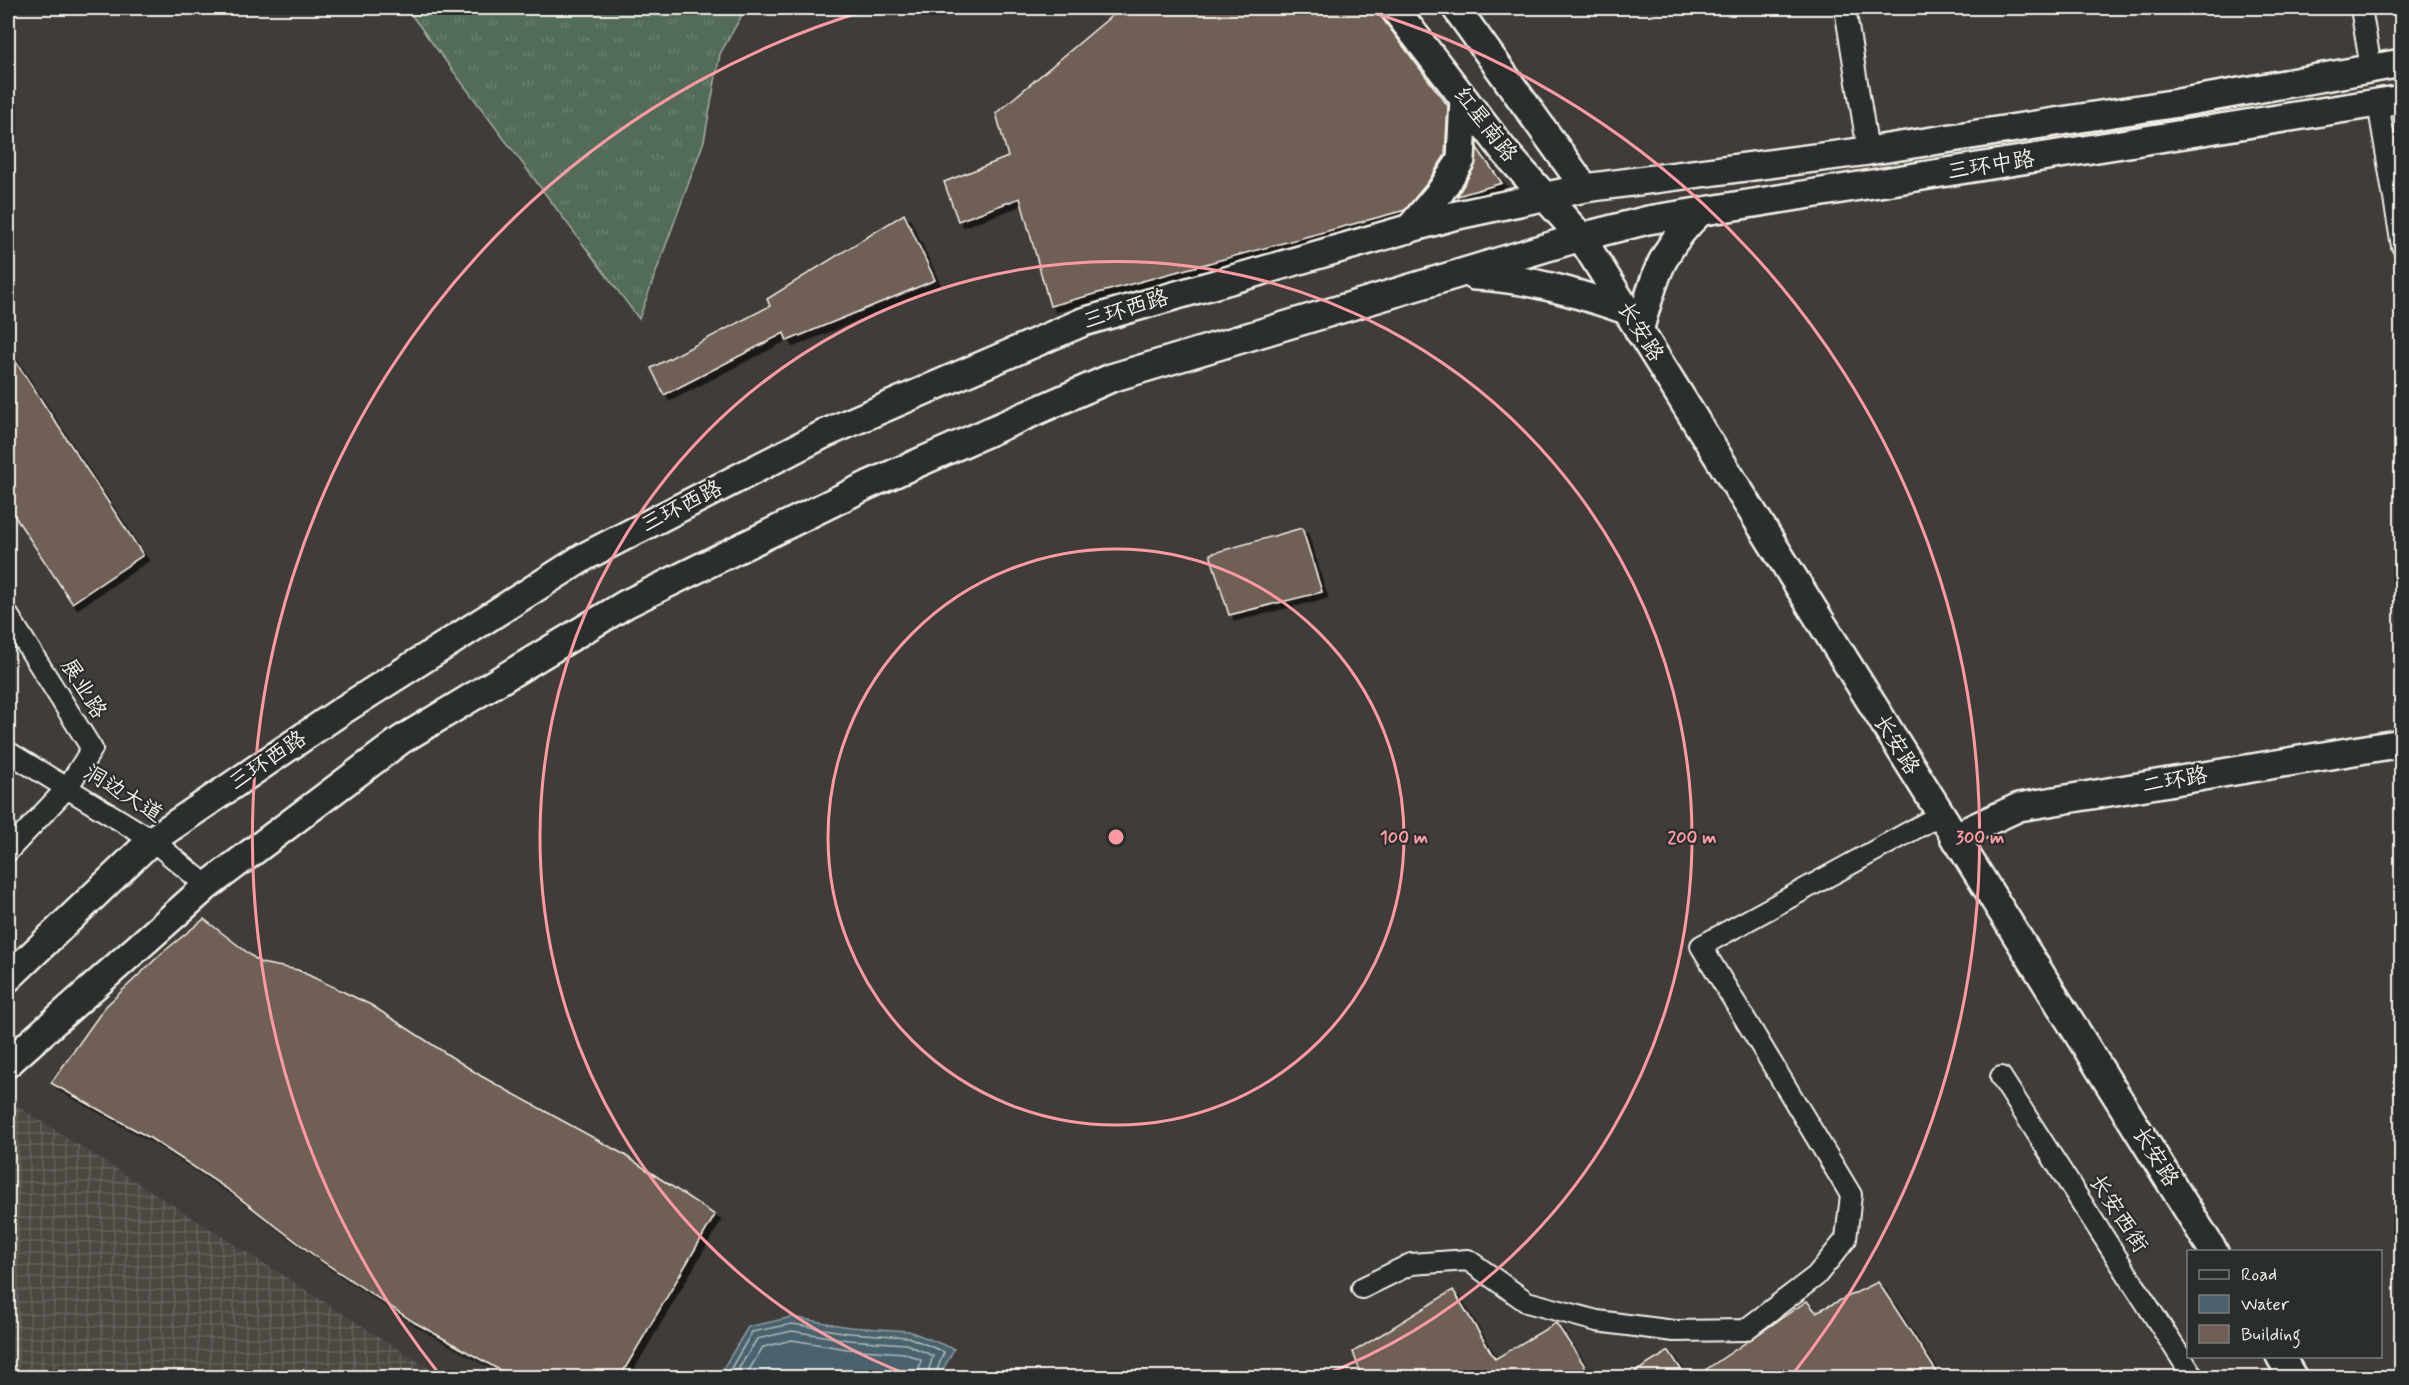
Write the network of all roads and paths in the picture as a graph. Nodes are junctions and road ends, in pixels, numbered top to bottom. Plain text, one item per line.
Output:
1 (1394, 8) edge
2 (1456, 8) edge
3 (1845, 8) edge
4 (2361, 8) edge
5 (2402, 63) edge
6 (2371, 68) junction
7 (1464, 99) junction
8 (2390, 101) edge
9 (1558, 149) junction
10 (1868, 151) junction
11 (1657, 179) junction
12 (1585, 188) junction
13 (1545, 196) junction
14 (1701, 212) junction
15 (1409, 229) junction
16 (1581, 237) junction
17 (2402, 246) edge
18 (1452, 276) junction
19 (1633, 320) junction
20 (8, 615) edge
21 (2402, 743) edge
22 (8, 752) edge
23 (67, 788) junction
24 (1947, 826) junction
25 (152, 840) junction
26 (8, 851) edge
27 (207, 886) junction
28 (8, 978) edge
29 (8, 1063) edge
30 (2001, 1077) dead end
31 (2213, 1250) edge
32 (1362, 1288) dead end
33 (2281, 1358) edge
34 (2194, 1377) edge
35 (2293, 1377) edge

1 - 7 main road, 红星南路
2 - 9 main road, 红星南路
3 - 10 street
4 - 6 street
5 - 6 main road, 三环中路
6 - 10 main road, 三环中路
7 - 13 main road, 红星南路
7 - 15 main road
8 - 14 main road, 三环中路
8 - 17 street
9 - 11 main road
9 - 12 main road, 红星南路
10 - 11 main road, 三环中路
11 - 12 main road, 三环中路
12 - 13 main road, 三环中路
12 - 16 main road
13 - 15 main road, 三环西路
13 - 16 main road, 红星南路
14 - 16 main road, 三环中路
14 - 19 main road
15 - 25 main road, 三环西路
16 - 18 main road, 三环中路
16 - 19 main road, 长安路
18 - 19 main road
18 - 27 main road, 三环中路
19 - 24 main road, 长安路
20 - 23 street, 展业路
21 - 24 main road, 二环路
22 - 23 street, 洞边大道
23 - 25 street, 洞边大道
23 - 26 street
24 - 31 main road, 长安路
24 - 32 street
25 - 27 street, 洞边大道
25 - 28 main road, 三环西路
27 - 29 main road, 三环中路
30 - 34 street, 长安西街
33 - 35 main road

